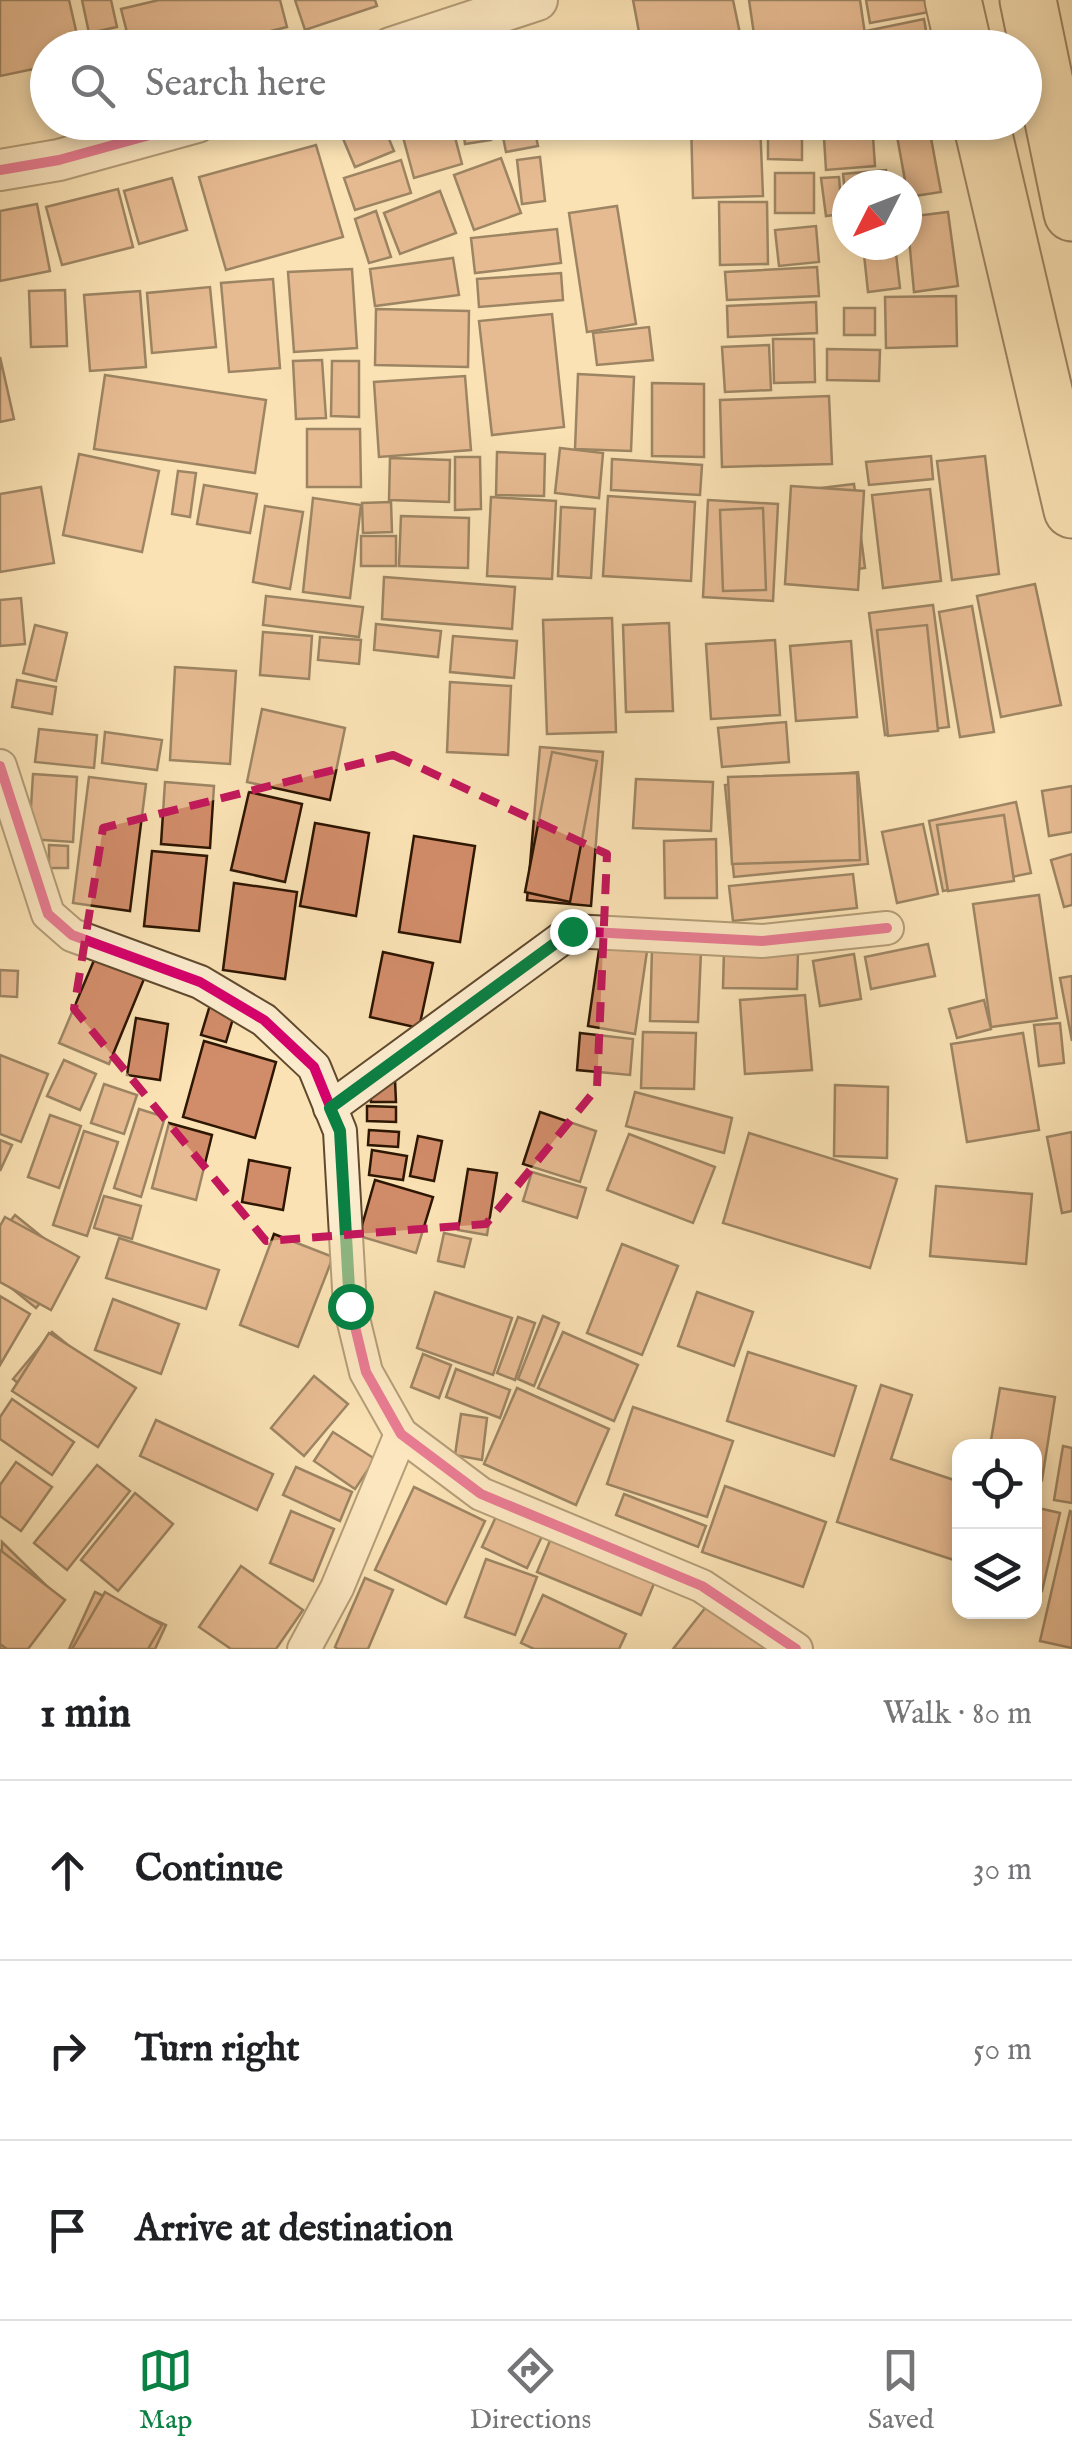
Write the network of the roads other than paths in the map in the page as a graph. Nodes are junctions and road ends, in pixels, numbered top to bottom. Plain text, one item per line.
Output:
1 (537, 0) edge
2 (953, 0) edge
3 (1028, 0) edge
4 (446, 30) edge
5 (960, 30) edge
6 (1034, 30) edge
7 (1042, 68) edge
8 (132, 140) edge
9 (985, 140) edge
10 (0, 170) edge
11 (1072, 213) edge
12 (1072, 510) edge
13 (0, 766) edge
14 (887, 928) dead end
15 (330, 1108) junction
16 (401, 1434) junction
17 (304, 1649) edge
18 (796, 1649) edge

1 - 4 street
2 - 5 highway
3 - 6 highway
7 - 11 highway
8 - 10 street
9 - 12 highway
13 - 15 street
14 - 15 street
15 - 16 street
16 - 17 street
16 - 18 street

